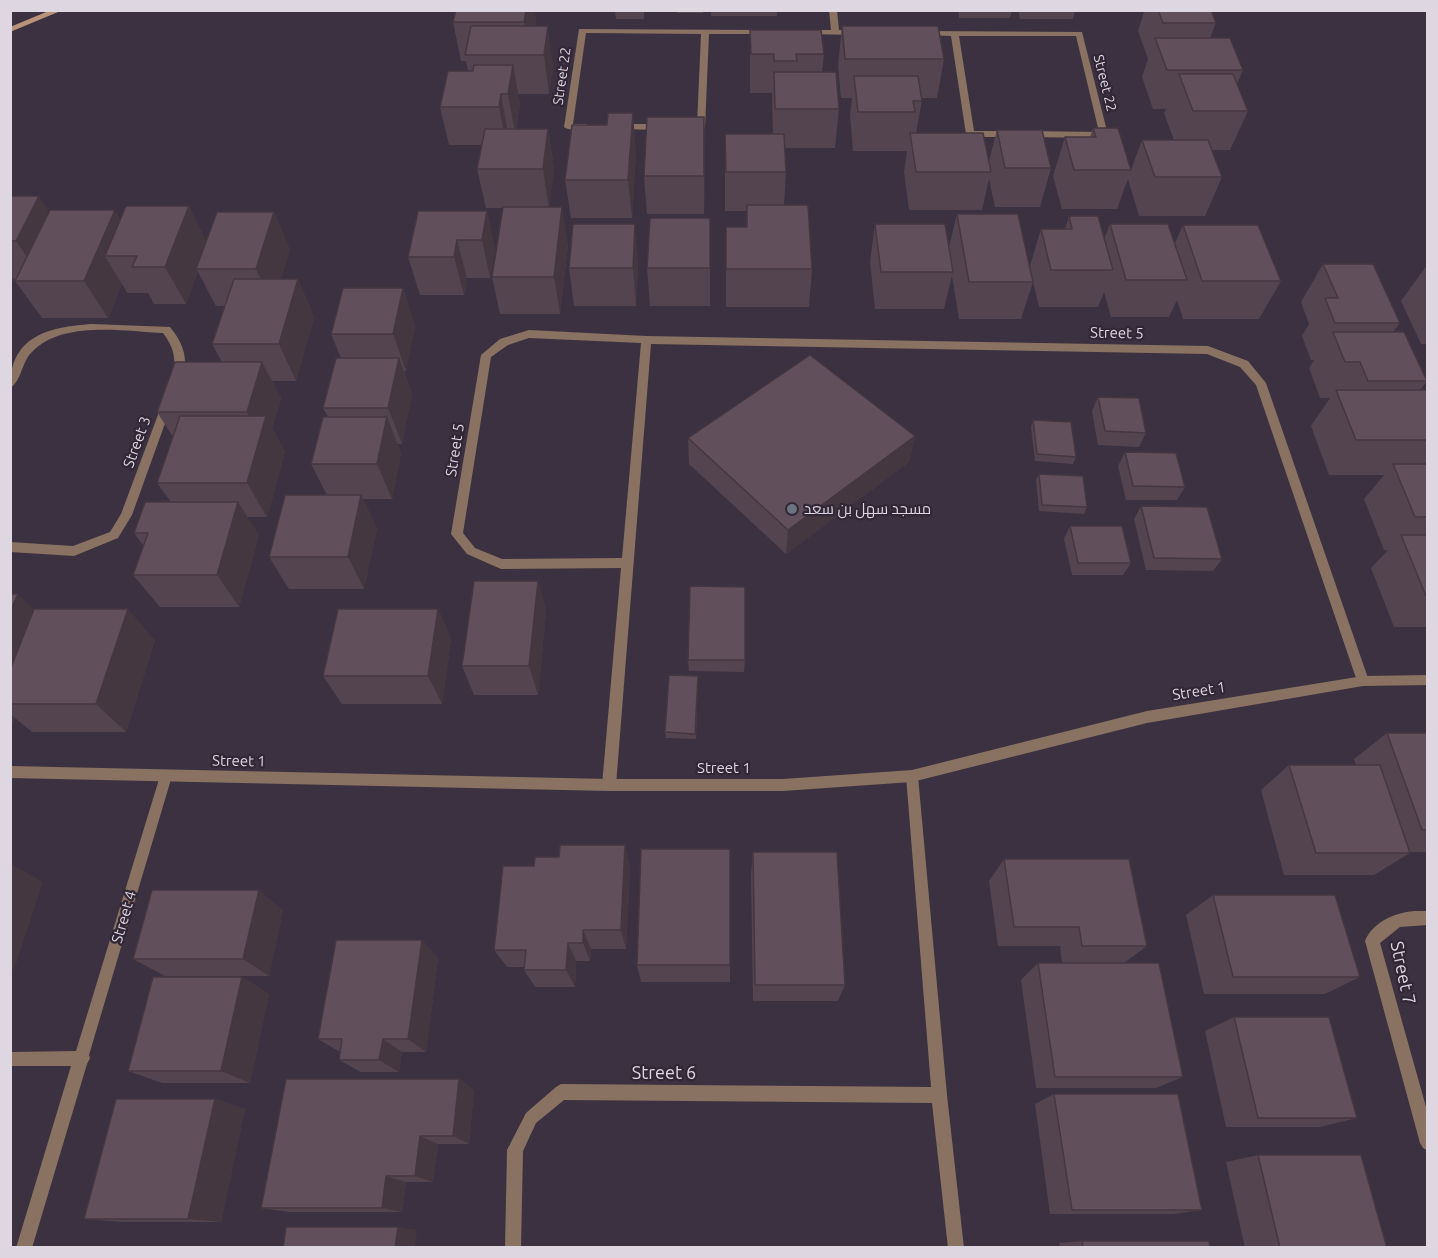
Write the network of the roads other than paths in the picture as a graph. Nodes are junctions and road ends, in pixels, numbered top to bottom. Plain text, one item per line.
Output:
1 (59, 10) edge
2 (833, 10) edge
3 (10, 30) edge
4 (705, 32) junction
5 (776, 32) edge
6 (799, 32) edge
7 (835, 33) junction
8 (868, 33) edge
9 (911, 33) edge
10 (955, 33) junction
11 (601, 127) edge
12 (612, 127) edge
13 (668, 128) edge
14 (690, 128) edge
15 (646, 340) junction
16 (10, 384) edge
17 (10, 547) edge
18 (628, 563) junction
19 (1428, 680) edge
20 (1363, 681) junction
21 (10, 772) edge
22 (166, 776) junction
23 (912, 776) junction
24 (609, 785) junction
25 (1428, 918) edge
26 (83, 1058) junction
27 (10, 1059) edge
28 (939, 1095) junction
29 (1428, 1143) edge
30 (24, 1248) edge
31 (513, 1248) edge
32 (956, 1248) edge

1 - 3 main road
2 - 7 street
4 - 5 street, Street 22
4 - 11 street, Street 22
4 - 14 street
6 - 7 street
7 - 8 street
9 - 10 street, Street 22
10 - 10 street, Street 22
12 - 13 street
15 - 18 street
15 - 18 street, Street 5
15 - 20 street, Street 5
16 - 17 street, Street 3
18 - 24 street
19 - 20 street, Street 1
20 - 23 street, Street 1
21 - 22 street, Street 1
22 - 24 street, Street 1
22 - 26 street, Street 4
23 - 24 street, Street 1
23 - 28 street
25 - 29 street, Street 7
26 - 27 street
26 - 30 street, Street 4
28 - 31 street, Street 6
28 - 32 street

